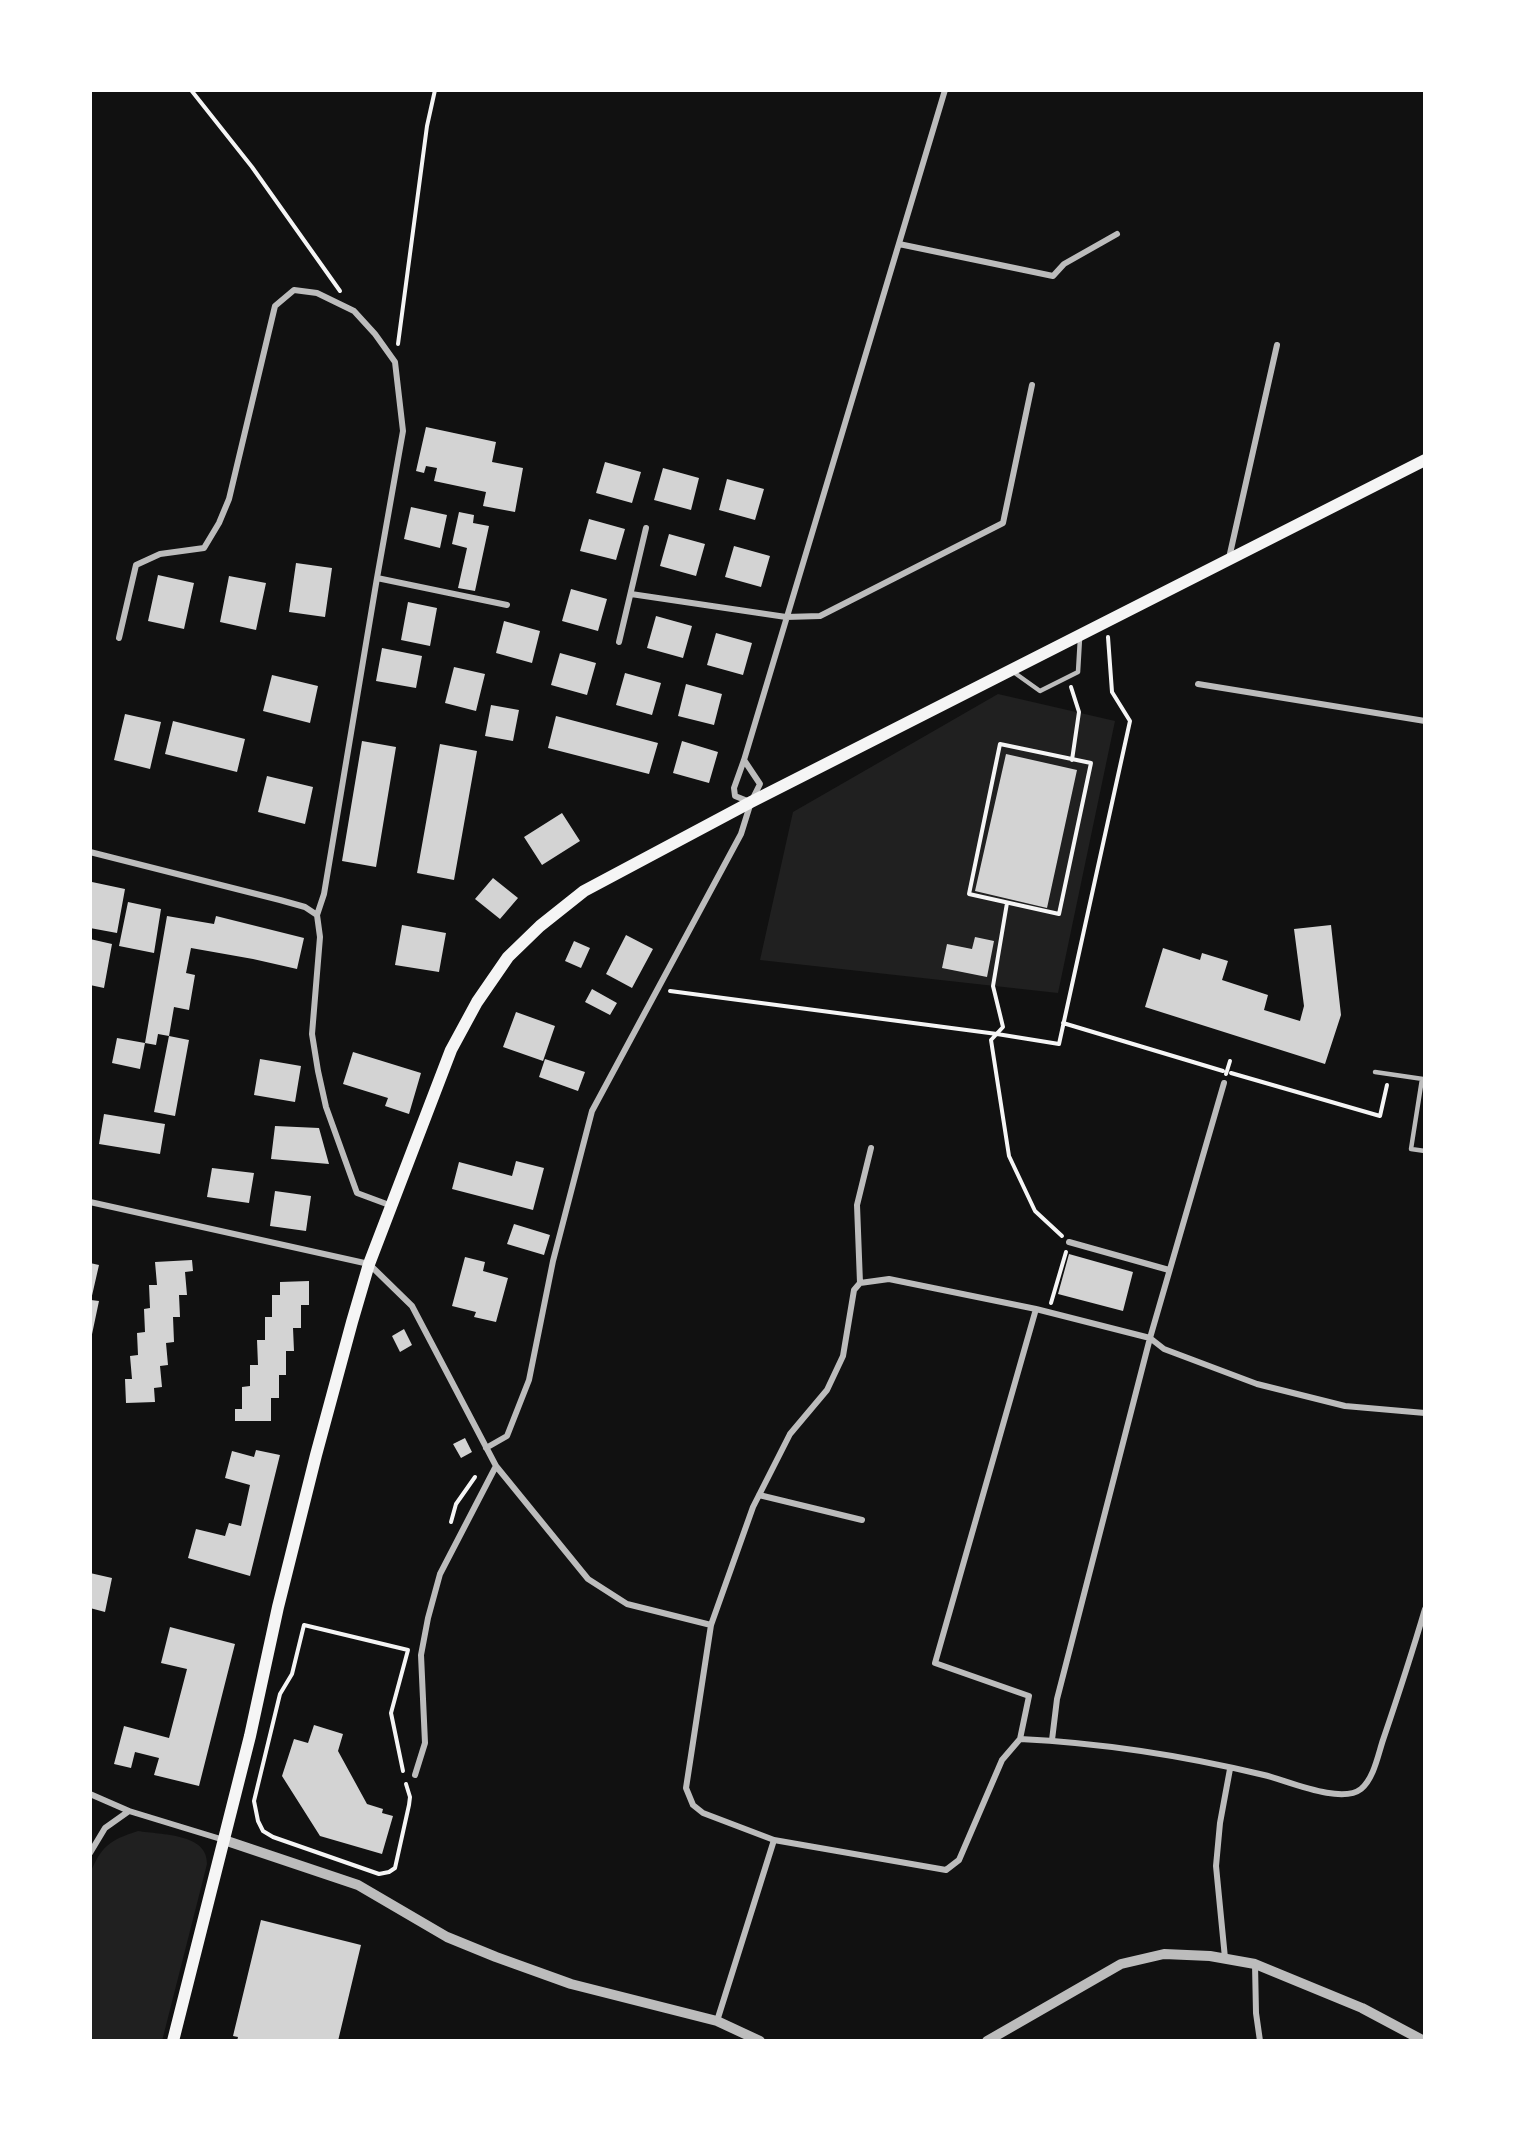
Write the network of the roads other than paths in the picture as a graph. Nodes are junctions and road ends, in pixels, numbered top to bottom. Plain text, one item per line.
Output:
1 (945, 90) edge
2 (1117, 234) dead end
3 (899, 244) junction
4 (1277, 345) dead end
5 (1032, 385) dead end
6 (1424, 460) edge
7 (646, 528) dead end
8 (1228, 561) junction
9 (377, 578) junction
10 (631, 594) junction
11 (507, 605) dead end
12 (786, 617) junction
13 (1080, 636) junction
14 (119, 638) dead end
15 (620, 642) dead end
16 (1012, 671) junction
17 (1198, 684) dead end
18 (1425, 721) edge
19 (744, 760) junction
20 (751, 802) junction
21 (90, 852) edge
22 (317, 915) junction
23 (1375, 1072) dead end
24 (1424, 1079) edge
25 (1224, 1083) dead end
26 (871, 1148) dead end
27 (1425, 1151) edge
28 (90, 1202) edge
29 (392, 1206) junction
30 (1069, 1242) road end
31 (369, 1264) junction
32 (1169, 1270) junction
33 (860, 1283) junction
34 (1036, 1308) junction
35 (1150, 1338) junction
36 (1425, 1413) edge
37 (486, 1448) junction
38 (496, 1466) junction
39 (759, 1495) junction
40 (862, 1520) dead end
41 (1425, 1609) edge
42 (711, 1625) junction
43 (1020, 1739) junction
44 (1052, 1740) junction
45 (1230, 1769) junction
46 (415, 1775) dead end
47 (90, 1794) edge
48 (129, 1812) junction
49 (224, 1840) junction
50 (774, 1840) junction
51 (90, 1853) edge
52 (1225, 1958) junction
53 (1255, 1964) junction
54 (717, 2021) junction
55 (753, 2040) edge
56 (173, 2041) edge
57 (987, 2041) edge
58 (1260, 2041) edge
59 (1424, 2041) edge

1 - 3 street
2 - 3 street
3 - 12 street
4 - 8 street
5 - 12 street
6 - 8 main road
7 - 10 street
8 - 13 main road
9 - 11 street
9 - 14 street
9 - 22 street
10 - 12 street
10 - 15 street
12 - 19 street
13 - 16 main road
13 - 16 lane
16 - 20 main road
17 - 18 street
19 - 20 street
19 - 20 street
20 - 29 main road
20 - 37 street
21 - 22 street
22 - 29 street
23 - 24 lane
24 - 27 lane
25 - 32 street
26 - 33 street
28 - 31 street
29 - 31 main road
30 - 32 street
31 - 37 street
31 - 49 main road
32 - 35 street
33 - 34 street
33 - 39 street
34 - 35 street
34 - 43 street
35 - 36 street
35 - 44 street
37 - 38 street
38 - 42 street
38 - 46 street
39 - 40 street
39 - 42 street
41 - 45 street
42 - 50 street
43 - 44 street
43 - 50 street
44 - 45 street
45 - 52 street
47 - 48 street
48 - 49 street
48 - 51 street
49 - 54 street
49 - 56 main road
50 - 54 street
52 - 53 street
52 - 57 street
53 - 58 street
53 - 59 street
54 - 55 street

